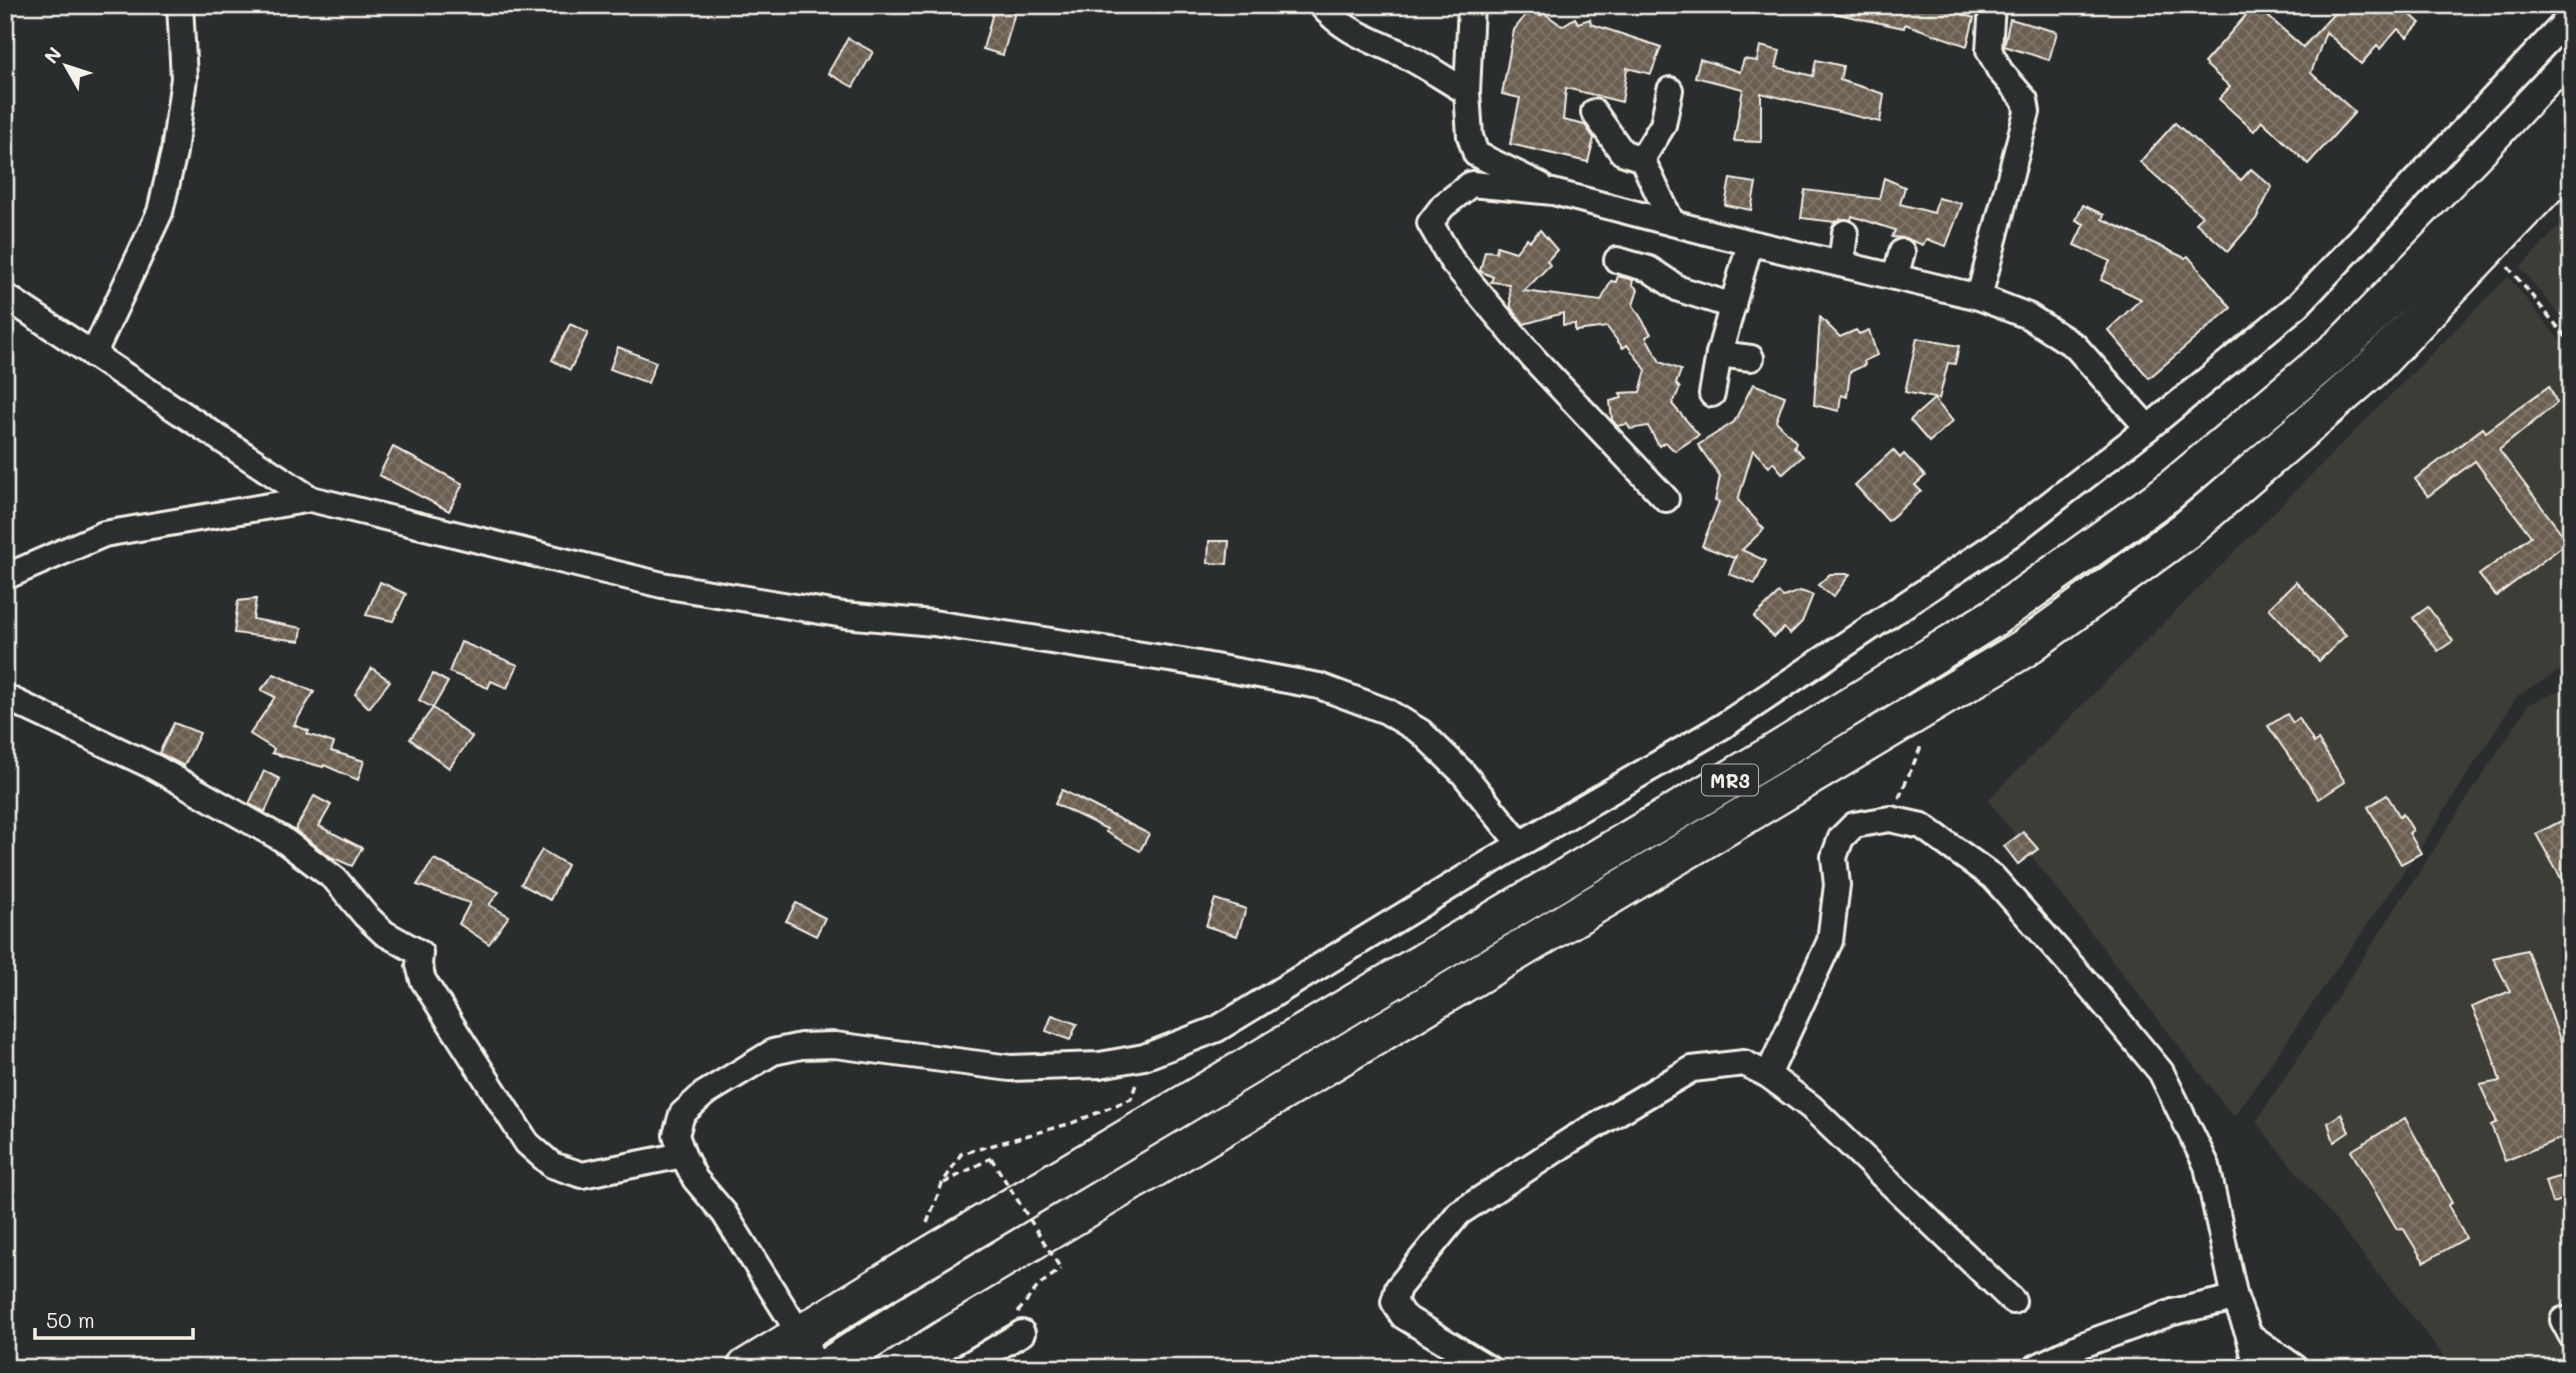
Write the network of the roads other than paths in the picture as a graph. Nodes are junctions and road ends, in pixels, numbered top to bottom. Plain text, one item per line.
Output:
1 (180, 5) edge
2 (1321, 5) edge
3 (1471, 5) edge
4 (1993, 5) edge
5 (2571, 16) edge
6 (1670, 90) dead end
7 (1467, 92) junction
8 (2571, 107) edge
9 (1594, 112) dead end
10 (1642, 159) junction
11 (2571, 160) edge
12 (1553, 192) junction
13 (1672, 223) junction
14 (1845, 233) dead end
15 (1750, 243) junction
16 (1902, 252) dead end
17 (1617, 260) dead end
18 (1841, 264) junction
19 (1895, 277) junction
20 (5, 296) edge
21 (1979, 297) junction
22 (1733, 306) junction
23 (1719, 354) junction
24 (93, 355) junction
25 (1751, 358) dead end
26 (1712, 394) dead end
27 (2148, 428) junction
28 (312, 499) junction
29 (1665, 499) dead end
30 (5, 577) edge
31 (5, 697) edge
32 (1520, 844) junction
33 (1768, 1075) junction
34 (683, 1155) junction
35 (2235, 1298) junction
36 (2013, 1301) dead end
37 (1022, 1334) dead end
38 (2249, 1335) junction
39 (801, 1336) junction
40 (746, 1368) edge
41 (817, 1368) edge
42 (826, 1368) edge
43 (963, 1368) edge
44 (1488, 1368) edge
45 (2035, 1368) edge
46 (2257, 1368) edge
47 (2296, 1368) edge

1 - 24 street
2 - 7 street
3 - 7 street
4 - 21 street
5 - 27 street
6 - 10 street
7 - 12 street
8 - 39 highway, MR3
9 - 10 street
10 - 13 street
11 - 42 highway, MR3
12 - 13 street
12 - 29 street
13 - 15 street
14 - 18 street
15 - 18 street
15 - 22 street
16 - 19 street
17 - 22 street
18 - 19 street
19 - 21 street
20 - 24 street
21 - 27 street
22 - 23 street
23 - 25 street
23 - 26 street
24 - 28 street
27 - 32 street
28 - 30 street
28 - 32 street
31 - 34 street
32 - 34 street
33 - 35 street
33 - 36 street
33 - 44 street
34 - 39 street
35 - 38 street
35 - 45 street
37 - 43 street
38 - 46 street
38 - 47 street
39 - 40 highway, MR3
39 - 41 street

